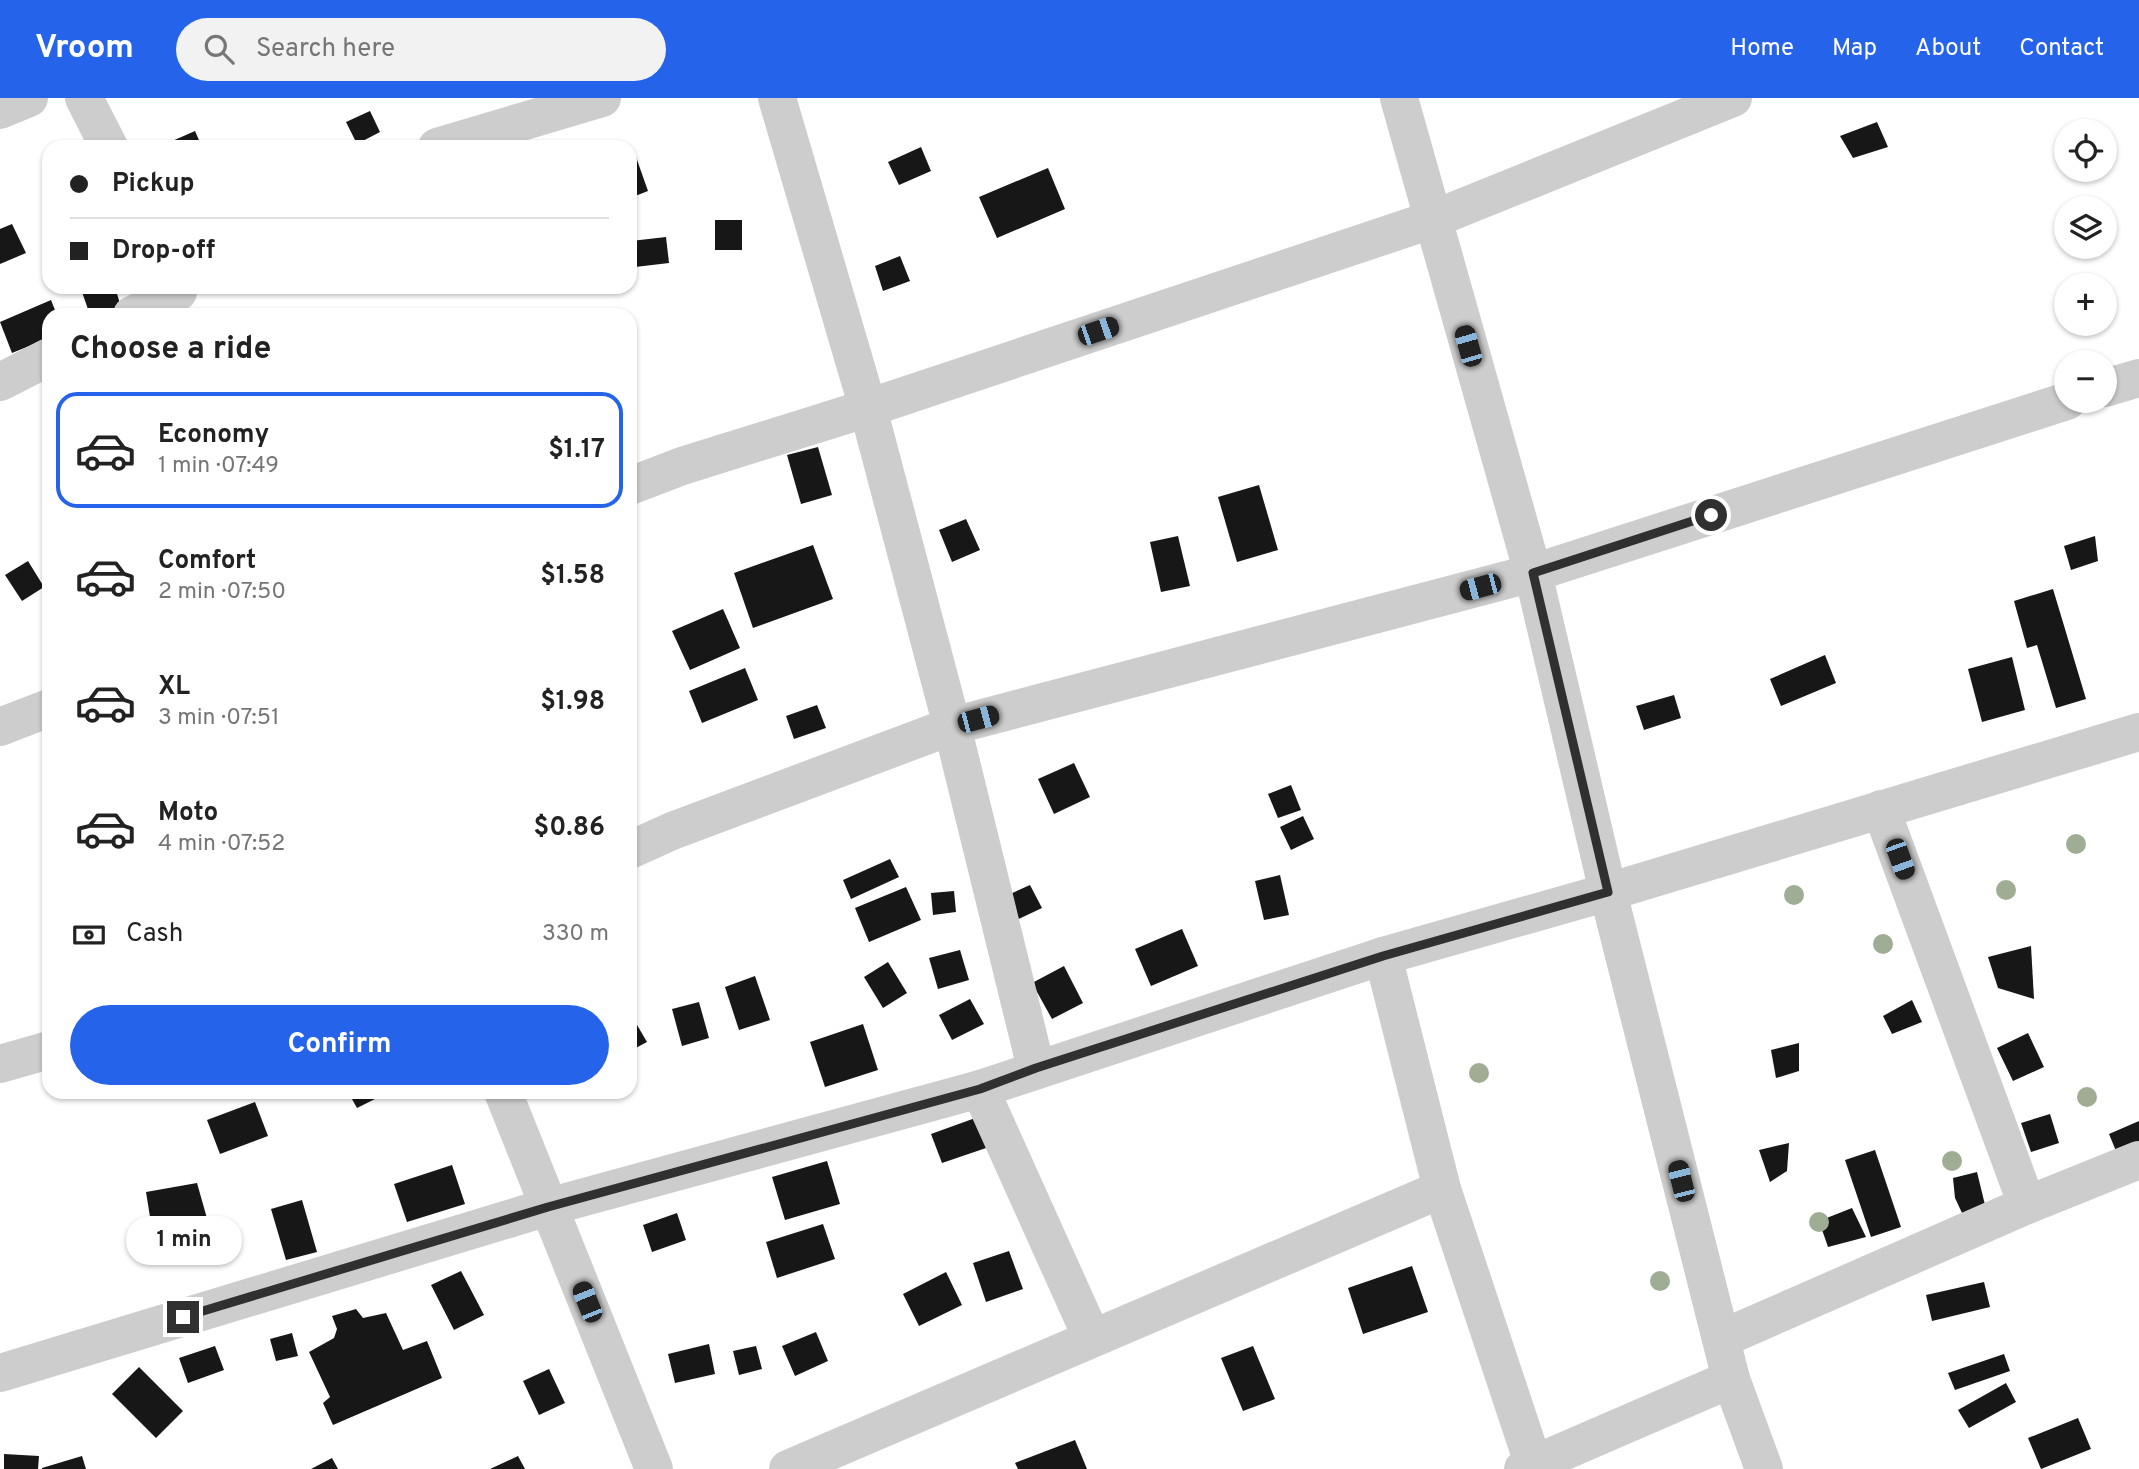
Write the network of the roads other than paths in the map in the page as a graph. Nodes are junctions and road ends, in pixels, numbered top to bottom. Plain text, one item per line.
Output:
1 (29, 98) edge
2 (84, 98) edge
3 (602, 98) edge
4 (777, 98) edge
5 (1399, 98) edge
6 (1733, 98) edge
7 (0, 110) edge
8 (105, 140) edge
9 (461, 140) edge
10 (1432, 220) junction
11 (181, 298) edge
12 (152, 308) edge
13 (42, 361) edge
14 (2139, 377) edge
15 (0, 382) edge
16 (2117, 384) edge
17 (2054, 405) edge
18 (868, 408) junction
19 (637, 483) edge
20 (1533, 573) junction
21 (42, 711) edge
22 (952, 726) junction
23 (0, 727) edge
24 (2139, 732) edge
25 (1881, 809) junction
26 (637, 847) edge
27 (1608, 892) junction
28 (1383, 956) junction
29 (42, 1052) edge
30 (0, 1064) edge
31 (1036, 1068) junction
32 (980, 1089) junction
33 (506, 1099) edge
34 (2139, 1160) edge
35 (1442, 1189) junction
36 (2027, 1205) junction
37 (548, 1207) junction
38 (1092, 1338) junction
39 (1721, 1339) junction
40 (0, 1373) edge
41 (1731, 1379) junction
42 (1530, 1468) edge
43 (654, 1469) edge
44 (788, 1469) edge
45 (1763, 1469) edge

1 - 7 street
2 - 8 street
3 - 9 street
4 - 18 street
5 - 10 street
6 - 10 street
10 - 18 street
10 - 20 street
11 - 12 street
13 - 15 street
14 - 16 street
17 - 20 street
18 - 19 street
18 - 22 street
20 - 22 street
20 - 27 street
21 - 23 street
22 - 26 street
22 - 31 street
24 - 25 street
25 - 27 street
25 - 36 street
27 - 28 street
27 - 39 street
28 - 31 street
28 - 35 street
29 - 30 street
31 - 32 street
32 - 37 street
32 - 38 street
33 - 37 street
34 - 36 street
35 - 38 street
35 - 42 street
36 - 39 street
37 - 40 street
37 - 43 street
38 - 44 street
39 - 41 street
41 - 42 street
41 - 45 street

